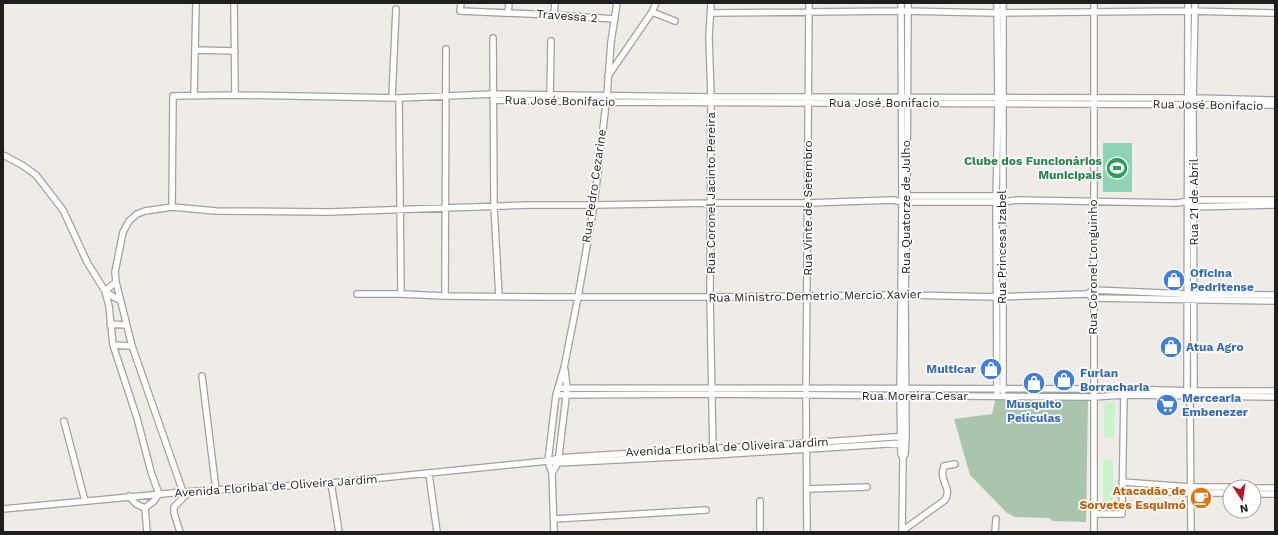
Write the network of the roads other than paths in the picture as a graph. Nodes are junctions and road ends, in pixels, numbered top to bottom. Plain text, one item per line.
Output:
1 (196, 3) edge
2 (234, 3) edge
3 (461, 3) edge
4 (509, 3) edge
5 (555, 3) edge
6 (617, 3) edge
7 (656, 3) edge
8 (711, 3) edge
9 (809, 3) edge
10 (901, 3) edge
11 (908, 3) edge
12 (997, 3) edge
13 (1003, 3) edge
14 (1094, 3) edge
15 (1188, 3) edge
16 (1195, 3) edge
17 (396, 9) dead end
18 (900, 11) junction
19 (908, 11) junction
20 (1188, 11) junction
21 (1195, 11) junction
22 (652, 12) junction
23 (809, 12) junction
24 (1094, 12) junction
25 (1275, 12) edge
26 (508, 13) junction
27 (711, 13) junction
28 (1000, 13) junction
29 (554, 15) junction
30 (615, 19) junction
31 (675, 20) dead end
32 (1188, 36) junction
33 (1194, 36) junction
34 (492, 38) dead end
35 (900, 39) junction
36 (908, 39) junction
37 (551, 41) dead end
38 (446, 49) dead end
39 (195, 50) junction
40 (235, 51) junction
41 (901, 70) junction
42 (907, 71) junction
43 (608, 76) junction
44 (1191, 77) junction
45 (235, 94) junction
46 (607, 95) junction
47 (194, 96) junction
48 (445, 96) junction
49 (494, 97) junction
50 (392, 98) junction
51 (400, 98) junction
52 (550, 98) junction
53 (711, 99) junction
54 (809, 100) junction
55 (904, 100) junction
56 (1000, 100) junction
57 (1275, 100) edge
58 (1094, 101) junction
59 (1191, 101) junction
60 (606, 102) junction
61 (1275, 105) edge
62 (3, 155) edge
63 (905, 199) junction
64 (1000, 199) junction
65 (1241, 199) junction
66 (1194, 200) junction
67 (1275, 200) edge
68 (1093, 202) junction
69 (711, 203) junction
70 (807, 203) junction
71 (1187, 204) junction
72 (1275, 205) edge
73 (494, 206) junction
74 (594, 206) junction
75 (1241, 206) junction
76 (172, 207) junction
77 (1194, 207) junction
78 (445, 208) junction
79 (401, 210) junction
80 (117, 285) junction
81 (1093, 290) junction
82 (106, 291) junction
83 (357, 294) dead end
84 (401, 294) junction
85 (1087, 294) junction
86 (903, 295) junction
87 (1275, 295) edge
88 (112, 296) junction
89 (445, 296) junction
90 (499, 296) junction
91 (578, 297) junction
92 (710, 297) junction
93 (808, 297) junction
94 (1000, 297) junction
95 (1190, 297) junction
96 (1093, 298) junction
97 (1238, 298) junction
98 (121, 301) junction
99 (1275, 301) edge
100 (110, 324) junction
101 (126, 324) junction
102 (113, 345) junction
103 (132, 346) junction
104 (564, 368) junction
105 (202, 376) dead end
106 (558, 388) junction
107 (711, 388) junction
108 (903, 388) junction
109 (806, 389) junction
110 (1094, 389) junction
111 (1124, 389) junction
112 (1275, 391) edge
113 (566, 392) junction
114 (1000, 392) junction
115 (711, 394) junction
116 (1261, 394) junction
117 (556, 395) junction
118 (903, 395) junction
119 (1124, 395) junction
120 (1190, 395) junction
121 (806, 396) junction
122 (1093, 396) junction
123 (1275, 397) edge
124 (64, 420) dead end
125 (552, 425) junction
126 (562, 426) junction
127 (903, 436) junction
128 (854, 440) junction
129 (807, 443) junction
130 (903, 443) junction
131 (854, 446) junction
132 (712, 448) junction
133 (807, 449) junction
134 (751, 450) junction
135 (713, 455) junction
136 (559, 460) junction
137 (548, 461) junction
138 (955, 464) dead end
139 (552, 473) junction
140 (429, 474) junction
141 (1122, 482) junction
142 (331, 483) junction
143 (1191, 487) junction
144 (867, 488) dead end
145 (1275, 488) edge
146 (807, 489) junction
147 (1122, 489) junction
148 (216, 490) junction
149 (1220, 490) joint
150 (1262, 490) edge
151 (186, 492) junction
152 (1262, 492) edge
153 (1191, 493) junction
154 (159, 494) junction
155 (1275, 494) edge
156 (129, 496) junction
157 (85, 501) junction
158 (760, 501) dead end
159 (145, 508) junction
160 (3, 509) edge
161 (706, 510) dead end
162 (1094, 514) junction
163 (554, 519) junction
164 (996, 519) dead end
165 (147, 532) edge
166 (180, 532) edge
167 (339, 532) edge
168 (437, 532) edge
169 (554, 532) edge
170 (760, 532) edge
171 (807, 532) edge
172 (902, 532) edge
173 (995, 532) edge
174 (1094, 532) edge
175 (1191, 532) edge

1 - 39 street
2 - 40 street
3 - 26 street, Travessa 2
4 - 26 street
5 - 29 street
6 - 30 street, Rua Pedro Cezarine
7 - 22 street
8 - 27 street, Rua Coronel Jacinto Pereira
9 - 23 street, Rua Vinte de Setembro
10 - 18 street, Rua Quatorze de Julho
11 - 19 street, Rua Quatorze de Julho
12 - 28 street, Rua Princesa Izabel
13 - 28 street, Rua Princesa Izabel
14 - 24 street, Rua Coronel Longuinho
15 - 20 street, Rua 21 de Abril
16 - 21 street, Rua 21 de Abril
17 - 50 street
18 - 19 street
18 - 23 street
18 - 35 street, Rua Quatorze de Julho
19 - 28 street
19 - 36 street, Rua Quatorze de Julho
20 - 21 street
20 - 24 street
20 - 32 street, Rua 21 de Abril
21 - 25 street
21 - 33 street, Rua 21 de Abril
22 - 31 street
22 - 43 street
23 - 27 street
23 - 54 street, Rua Vinte de Setembro
24 - 28 street
24 - 58 street, Rua Coronel Longuinho
26 - 29 street, Travessa 2
27 - 53 street, Rua Coronel Jacinto Pereira
28 - 56 street, Rua Princesa Izabel
29 - 30 street, Travessa 2
30 - 43 street, Rua Pedro Cezarine
32 - 33 street
32 - 44 street, Rua 21 de Abril
33 - 44 street, Rua 21 de Abril
34 - 49 street
35 - 36 street
35 - 41 street, Rua Quatorze de Julho
36 - 42 street, Rua Quatorze de Julho
37 - 52 street
38 - 48 street
39 - 40 street
39 - 47 street
40 - 45 street
41 - 42 street
41 - 55 street, Rua Quatorze de Julho
42 - 55 street, Rua Quatorze de Julho
43 - 46 street, Rua Pedro Cezarine
44 - 59 street, Rua 21 de Abril
45 - 47 street, Rua José Bonifacio
45 - 50 street, Rua José Bonifacio
46 - 52 street, Rua José Bonifacio
46 - 53 street, Rua José Bonifacio
46 - 60 street, Rua Pedro Cezarine
47 - 76 street, Rua José Bonifacio
48 - 49 street, Rua José Bonifacio
48 - 51 street, Rua José Bonifacio
48 - 78 street
49 - 52 street, Rua José Bonifacio
49 - 73 street
50 - 51 street, Rua José Bonifacio
51 - 79 street
52 - 60 street, Rua José Bonifacio
53 - 54 street, Rua José Bonifacio
53 - 60 street, Rua José Bonifacio
53 - 69 street, Rua Coronel Jacinto Pereira
54 - 55 street, Rua José Bonifacio
54 - 70 street, Rua Vinte de Setembro
55 - 56 street, Rua José Bonifacio
55 - 63 street, Rua Quatorze de Julho
56 - 58 street, Rua José Bonifacio
56 - 64 street, Rua Princesa Izabel
57 - 59 street, Rua José Bonifacio
58 - 59 street, Rua José Bonifacio
58 - 68 street, Rua Coronel Longuinho
59 - 61 street, Rua José Bonifacio
59 - 66 street, Rua 21 de Abril
59 - 71 street, Rua 21 de Abril
60 - 74 street, Rua Pedro Cezarine
62 - 82 street
63 - 64 street
63 - 70 street
63 - 86 street, Rua Quatorze de Julho
64 - 68 street
64 - 94 street, Rua Princesa Izabel
65 - 66 street
65 - 67 street
65 - 75 street
66 - 71 street
66 - 77 street, Rua 21 de Abril
68 - 71 street
68 - 81 street, Rua Coronel Longuinho
69 - 70 street
69 - 74 street
69 - 92 street, Rua Coronel Jacinto Pereira
70 - 93 street, Rua Vinte de Setembro
71 - 77 street
71 - 95 street, Rua 21 de Abril
72 - 75 street
73 - 74 street
73 - 78 street
73 - 90 street
74 - 91 street, Rua Pedro Cezarine
75 - 77 street
76 - 79 street
76 - 80 street
77 - 95 street, Rua 21 de Abril
78 - 79 street
78 - 89 street
79 - 84 street
80 - 82 street
80 - 88 street
80 - 98 street
81 - 85 street
81 - 95 street
81 - 96 street, Rua Coronel Longuinho
82 - 88 street
82 - 100 street
83 - 84 street, Rua Ministro Demetrio Mercio Xavier
84 - 89 street, Rua Ministro Demetrio Mercio Xavier
85 - 94 street, Rua Ministro Demetrio Mercio Xavier
85 - 96 street
86 - 93 street, Rua Ministro Demetrio Mercio Xavier
86 - 94 street, Rua Ministro Demetrio Mercio Xavier
86 - 108 street, Rua Quatorze de Julho
87 - 97 street
88 - 98 street
89 - 90 street, Rua Ministro Demetrio Mercio Xavier
90 - 91 street, Rua Ministro Demetrio Mercio Xavier
91 - 92 street, Rua Ministro Demetrio Mercio Xavier
91 - 104 street, Rua Pedro Cezarine
92 - 93 street, Rua Ministro Demetrio Mercio Xavier
92 - 107 street, Rua Coronel Jacinto Pereira
93 - 109 street, Rua Vinte de Setembro
94 - 114 street, Rua Princesa Izabel
95 - 96 street
95 - 97 street
95 - 120 street, Rua 21 de Abril
96 - 110 street, Rua Coronel Longuinho
97 - 99 street
98 - 101 street
100 - 101 street
100 - 102 street
101 - 103 street
102 - 103 street
102 - 154 street
103 - 151 street
104 - 106 street, Rua Pedro Cezarine
104 - 113 street, Rua Pedro Cezarine
105 - 148 street
106 - 113 street, Rua Moreira Cesar
106 - 117 street, Rua Pedro Cezarine
107 - 109 street, Rua Moreira Cesar
107 - 113 street, Rua Moreira Cesar
107 - 115 street, Rua Coronel Jacinto Pereira
108 - 109 street, Rua Moreira Cesar
108 - 114 street, Rua Moreira Cesar
108 - 118 street, Rua Quatorze de Julho
109 - 121 street, Rua Vinte de Setembro
110 - 111 street, Rua Moreira Cesar
110 - 114 street, Rua Moreira Cesar
110 - 122 street, Rua Coronel Longuinho
111 - 119 street
111 - 120 street, Rua Moreira Cesar
112 - 116 street, Rua Moreira Cesar
113 - 115 street, Rua Moreira Cesar
113 - 117 street, Rua Moreira Cesar
113 - 126 street, Rua Pedro Cezarine
114 - 118 street, Rua Moreira Cesar
114 - 122 street, Rua Moreira Cesar
115 - 121 street, Rua Moreira Cesar
115 - 132 street, Rua Coronel Jacinto Pereira
116 - 120 street, Rua Moreira Cesar
116 - 123 street, Rua Moreira Cesar
117 - 125 street, Rua Pedro Cezarine
118 - 121 street, Rua Moreira Cesar
118 - 127 street, Rua Quatorze de Julho
119 - 120 street, Rua Moreira Cesar
119 - 122 street, Rua Moreira Cesar
119 - 141 street
120 - 143 street, Rua 21 de Abril
121 - 129 street, Rua Vinte de Setembro
122 - 162 street, Rua Coronel Longuinho
124 - 157 street
125 - 126 street
125 - 137 street, Rua Pedro Cezarine
126 - 136 street, Rua Pedro Cezarine
127 - 128 street, Avenida Floribal de Oliveira Jardim
127 - 130 street, Rua Quatorze de Julho
128 - 129 street, Avenida Floribal de Oliveira Jardim
128 - 131 street
129 - 133 street, Rua Vinte de Setembro
129 - 134 street, Avenida Floribal de Oliveira Jardim
130 - 131 street, Avenida Floribal de Oliveira Jardim
130 - 172 street, Rua Quatorze de Julho
131 - 133 street, Avenida Floribal de Oliveira Jardim
132 - 134 street, Avenida Floribal de Oliveira Jardim
132 - 135 street, Rua Coronel Jacinto Pereira
132 - 136 street, Avenida Floribal de Oliveira Jardim
133 - 134 street, Avenida Floribal de Oliveira Jardim
133 - 146 street, Rua Vinte de Setembro
134 - 135 street, Avenida Floribal de Oliveira Jardim
135 - 136 street, Avenida Floribal de Oliveira Jardim
136 - 137 street, Avenida Floribal de Oliveira Jardim
136 - 139 street, Rua Pedro Cezarine
137 - 139 street
137 - 140 street, Avenida Floribal de Oliveira Jardim
138 - 172 street
139 - 163 street
140 - 142 street, Avenida Floribal de Oliveira Jardim
140 - 168 street
141 - 143 street
141 - 147 street
142 - 148 street, Avenida Floribal de Oliveira Jardim
142 - 167 street
143 - 149 street
143 - 153 street, Rua 21 de Abril
144 - 146 street
145 - 150 street
146 - 171 street, Rua Vinte de Setembro
147 - 153 street
147 - 162 street
148 - 151 street, Avenida Floribal de Oliveira Jardim
149 - 153 street
151 - 154 street, Avenida Floribal de Oliveira Jardim
151 - 166 street
152 - 155 street
153 - 175 street, Rua 21 de Abril
154 - 156 street, Avenida Floribal de Oliveira Jardim
154 - 159 street
156 - 157 street, Avenida Floribal de Oliveira Jardim
156 - 159 street
157 - 160 street, Avenida Floribal de Oliveira Jardim
158 - 170 street
159 - 165 street
161 - 163 street
162 - 174 street, Rua Coronel Longuinho
163 - 169 street
164 - 173 street

